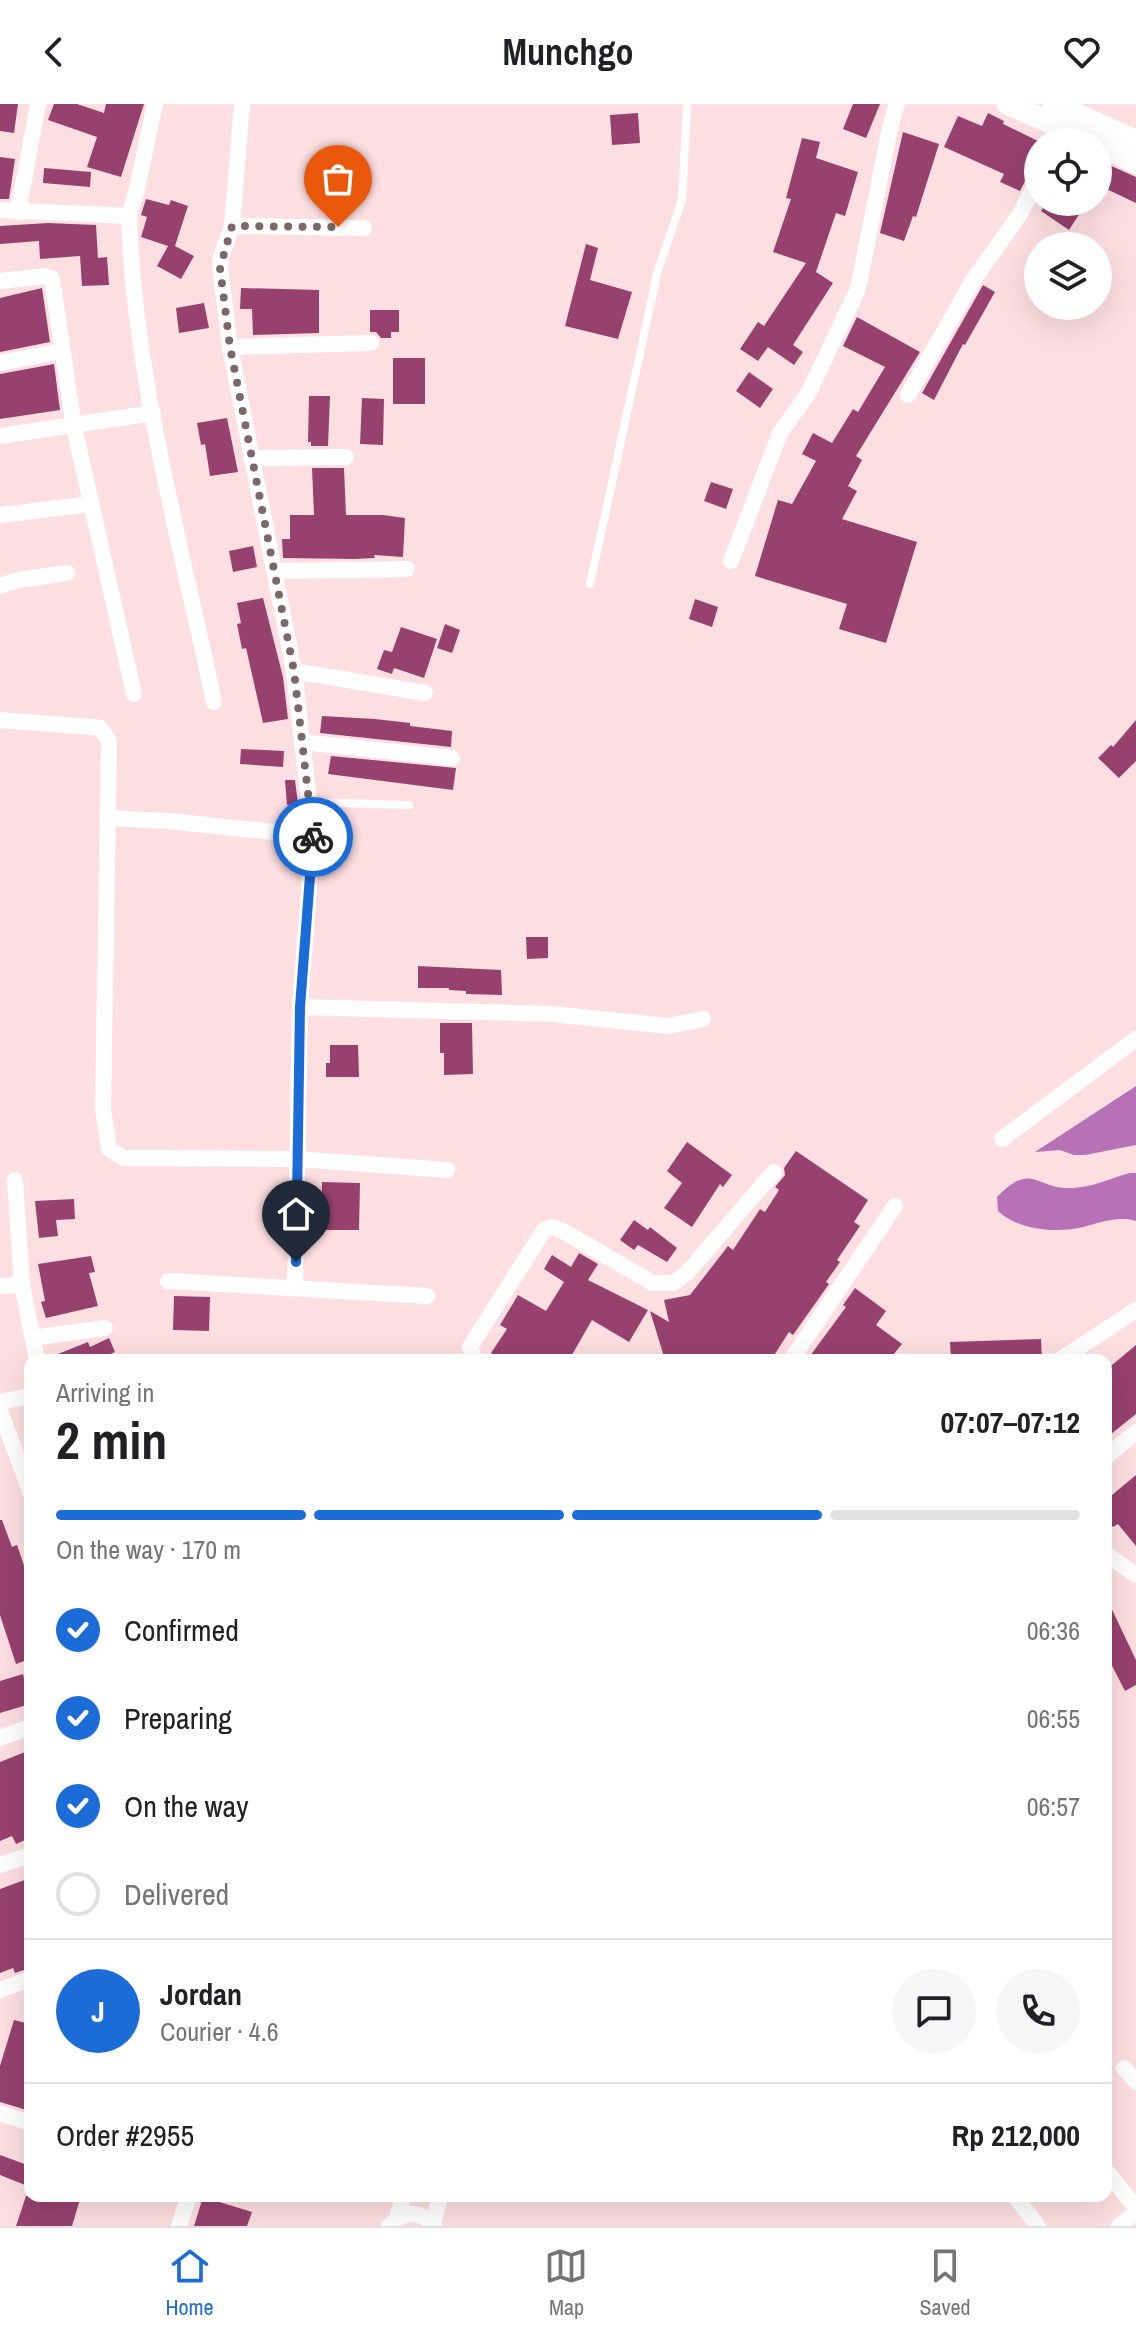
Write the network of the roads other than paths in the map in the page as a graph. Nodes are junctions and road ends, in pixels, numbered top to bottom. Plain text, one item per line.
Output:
1 (38, 104) edge
2 (155, 104) edge
3 (242, 104) edge
4 (687, 104) edge
5 (897, 104) edge
6 (1008, 104) edge
7 (1053, 104) edge
8 (1050, 128) edge
9 (1136, 141) edge
10 (1112, 151) edge
11 (1136, 163) edge
12 (1024, 206) edge
13 (0, 210) edge
14 (18, 212) junction
15 (129, 216) junction
16 (232, 226) junction
17 (364, 228) dead end
18 (0, 281) edge
19 (371, 343) dead end
20 (230, 347) junction
21 (62, 351) junction
22 (0, 363) edge
23 (908, 395) dead end
24 (153, 413) junction
25 (74, 427) junction
26 (0, 436) edge
27 (346, 457) dead end
28 (251, 458) junction
29 (91, 504) junction
30 (0, 515) edge
31 (731, 561) dead end
32 (407, 569) dead end
33 (274, 571) junction
34 (67, 573) dead end
35 (590, 584) dead end
36 (0, 586) edge
37 (294, 671) junction
38 (425, 693) dead end
39 (134, 694) dead end
40 (214, 702) dead end
41 (0, 720) edge
42 (302, 742) junction
43 (452, 758) dead end
44 (309, 802) junction
45 (409, 805) dead end
46 (107, 818) junction
47 (313, 836) junction
48 (300, 1007) junction
49 (703, 1019) dead end
50 (1136, 1039) edge
51 (1002, 1139) dead end
52 (297, 1159) junction
53 (447, 1170) dead end
54 (774, 1172) dead end
55 (15, 1180) dead end
56 (895, 1206) dead end
57 (168, 1281) dead end
58 (22, 1285) junction
59 (0, 1286) edge
60 (295, 1288) junction
61 (427, 1296) dead end
62 (1136, 1310) edge
63 (105, 1328) dead end
64 (32, 1338) junction
65 (36, 1354) edge
66 (473, 1354) edge
67 (795, 1354) edge
68 (1069, 1354) edge
69 (24, 1397) edge
70 (0, 1402) edge
71 (0, 1411) edge
72 (1136, 1432) edge
73 (1112, 1452) edge
74 (24, 1475) edge
75 (1112, 1558) edge
76 (1136, 1575) edge
77 (24, 1729) edge
78 (0, 1738) edge
79 (24, 1857) edge
80 (0, 1865) edge
81 (24, 1981) edge
82 (0, 1990) edge
83 (1124, 2068) dead end
84 (1136, 2082) edge
85 (0, 2113) edge
86 (24, 2121) edge
87 (1112, 2178) edge
88 (187, 2202) edge
89 (401, 2202) edge
90 (439, 2202) edge
91 (1020, 2202) edge
92 (1136, 2210) edge
93 (393, 2221) edge
94 (433, 2225) edge
95 (179, 2226) edge
96 (1038, 2226) edge
97 (1119, 2226) edge

1 - 14 street
2 - 15 street
3 - 16 street
4 - 35 lane
5 - 31 street
6 - 8 street
7 - 9 street
10 - 11 street
12 - 23 street
13 - 14 street
14 - 15 street
15 - 24 street
16 - 17 street
16 - 20 street
18 - 21 street
19 - 20 street
20 - 28 street
21 - 22 street
21 - 25 street
24 - 25 street
24 - 40 street
25 - 26 street
25 - 29 street
27 - 28 street
28 - 33 street
29 - 30 street
29 - 39 street
32 - 33 street
33 - 37 street
34 - 36 street
37 - 38 street
37 - 42 street
41 - 46 street
42 - 43 street
42 - 44 street
44 - 45 lane
44 - 47 street
46 - 47 street
46 - 52 street
47 - 48 street
48 - 49 street
48 - 52 street
50 - 51 street
52 - 53 street
52 - 60 street
54 - 66 street
55 - 58 street
56 - 67 street
57 - 60 street
58 - 59 street
58 - 64 street
60 - 61 street
62 - 68 street
63 - 64 street
64 - 65 street
69 - 70 street
71 - 74 street
72 - 73 street
75 - 76 street
77 - 78 street
79 - 80 street
81 - 82 street
83 - 84 street
85 - 86 street
87 - 92 street
88 - 95 street
89 - 93 street
90 - 94 street
91 - 96 street
92 - 97 street
93 - 94 street

